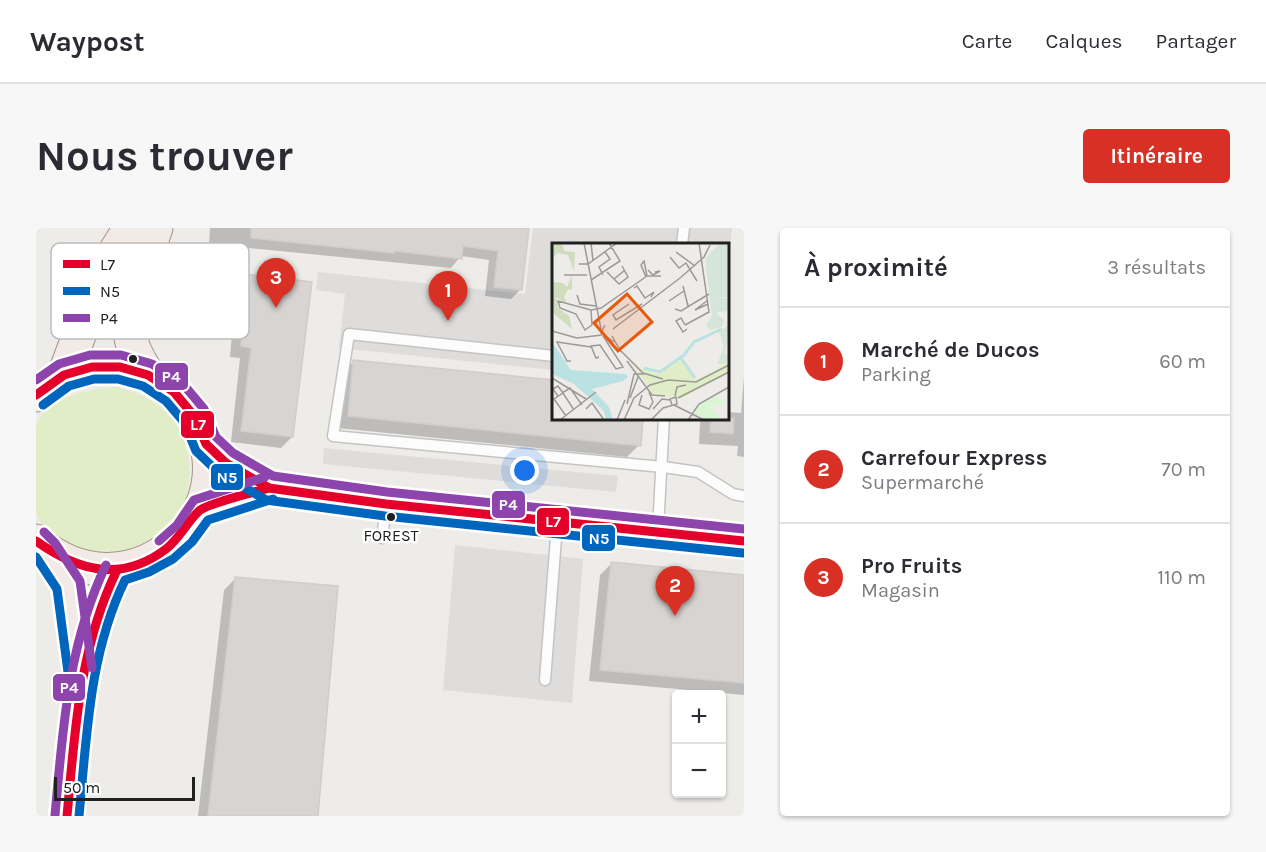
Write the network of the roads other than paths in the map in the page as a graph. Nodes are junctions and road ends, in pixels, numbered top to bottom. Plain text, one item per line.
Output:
1 (130, 228) edge
2 (156, 228) edge
3 (684, 228) edge
4 (120, 243) edge
5 (151, 243) edge
6 (682, 243) edge
7 (77, 339) edge
8 (132, 339) edge
9 (552, 356) edge
10 (64, 375) junction
11 (148, 375) junction
12 (36, 395) edge
13 (664, 420) edge
14 (206, 444) junction
15 (663, 467) junction
16 (269, 488) junction
17 (744, 496) edge
18 (386, 504) junction
19 (200, 510) junction
20 (557, 522) junction
21 (658, 532) junction
22 (382, 538) dead end
23 (744, 541) edge
24 (41, 545) edge
25 (117, 570) junction
26 (81, 674) junction
27 (545, 680) dead end
28 (67, 813) edge

1 - 4 main road
2 - 5 main road
3 - 6 lane
7 - 10 main road
8 - 11 main road
9 - 15 lane
10 - 11 main road
10 - 12 main road
11 - 14 main road
13 - 15 lane
14 - 16 street
14 - 19 main road
15 - 17 lane
15 - 21 lane
16 - 18 street
16 - 19 street
18 - 20 street
18 - 22 lane
19 - 25 main road
20 - 21 street
20 - 27 lane
21 - 23 street
24 - 25 main road
24 - 26 main road
25 - 26 main road
26 - 28 main road

